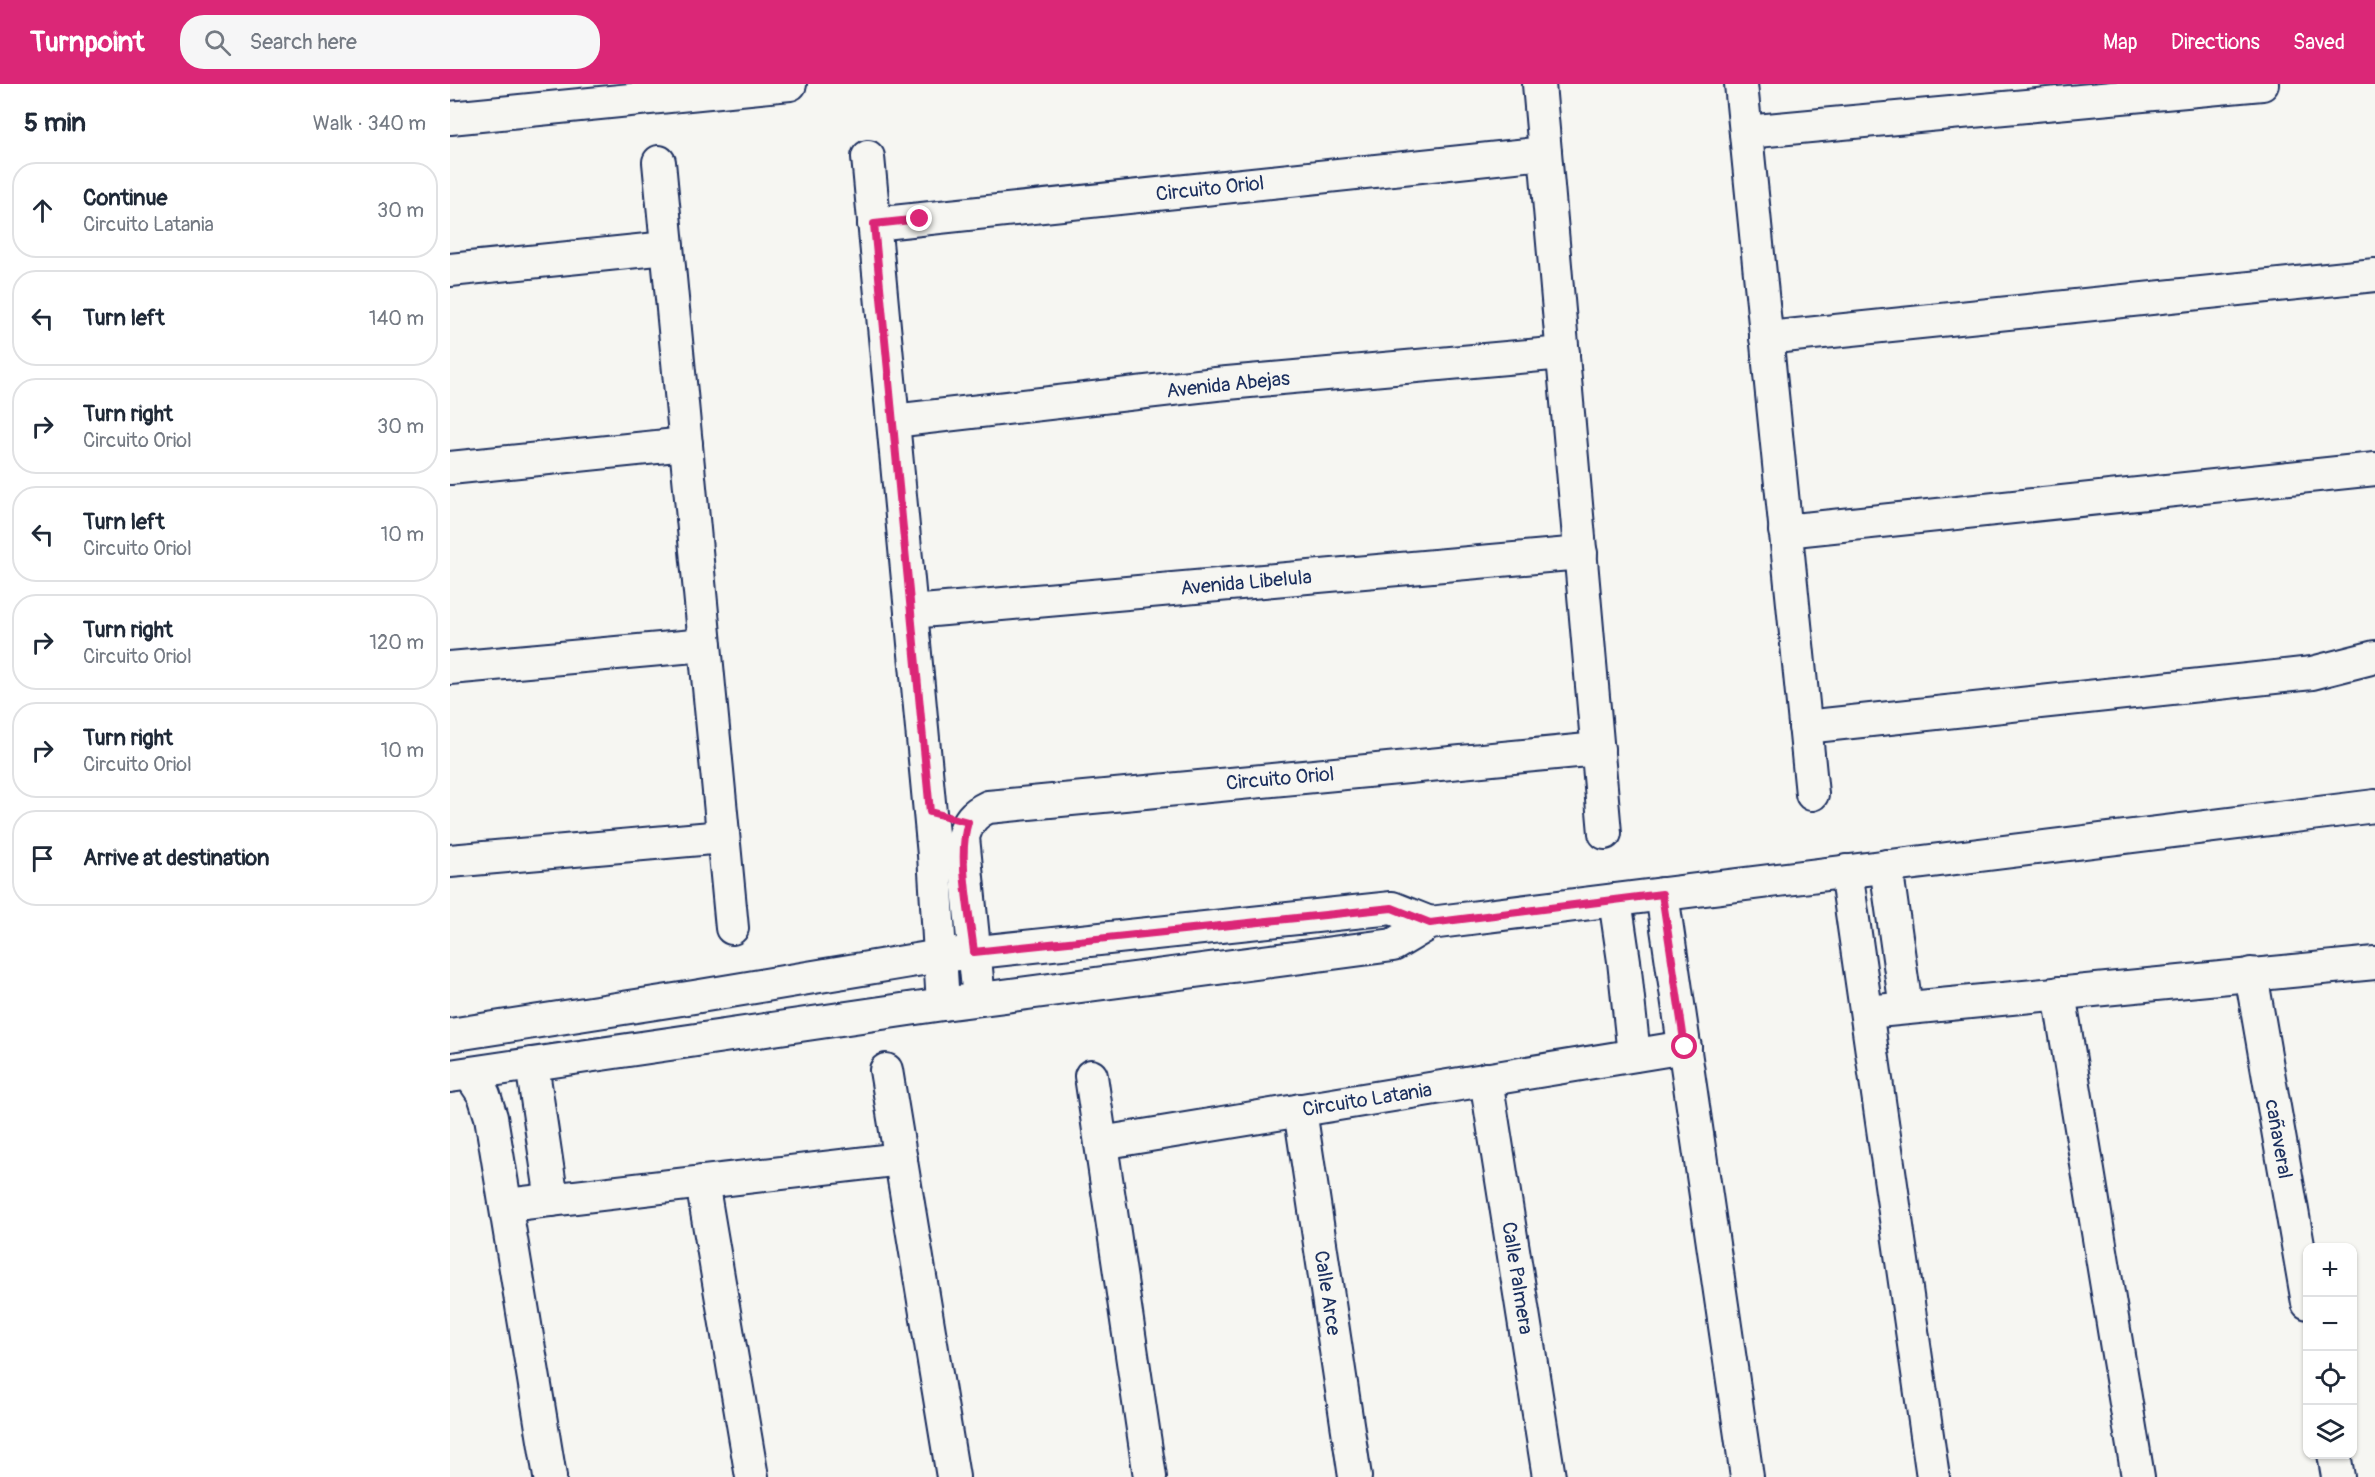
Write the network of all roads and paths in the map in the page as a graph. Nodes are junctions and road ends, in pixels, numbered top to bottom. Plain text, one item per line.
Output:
1 (790, 84) edge
2 (1539, 84) edge
3 (1741, 84) edge
4 (2262, 84) edge
5 (450, 118) edge
6 (1746, 132) junction
7 (1545, 153) junction
8 (868, 157) dead end
9 (659, 162) dead end
10 (874, 224) junction
11 (667, 248) junction
12 (450, 270) edge
13 (2375, 275) edge
14 (1766, 338) junction
15 (1563, 353) junction
16 (893, 421) junction
17 (686, 444) junction
18 (450, 468) edge
19 (2375, 469) edge
20 (1785, 531) junction
21 (1581, 553) junction
22 (911, 612) junction
23 (705, 645) junction
24 (2375, 657) edge
25 (450, 668) edge
26 (1805, 727) junction
27 (1598, 749) junction
28 (1812, 794) dead end
29 (2375, 806) edge
30 (930, 812) junction
31 (968, 822) junction
32 (1605, 833) dead end
33 (723, 837) junction
34 (450, 861) edge
35 (1886, 866) junction
36 (1846, 871) junction
37 (1662, 894) junction
38 (1615, 900) junction
39 (1430, 923) junction
40 (732, 928) dead end
41 (974, 952) junction
42 (940, 956) junction
43 (2375, 963) edge
44 (2251, 974) junction
45 (2059, 993) junction
46 (980, 999) junction
47 (943, 1004) junction
48 (1906, 1008) junction
49 (1867, 1012) junction
50 (450, 1035) edge
51 (1685, 1047) junction
52 (1634, 1055) junction
53 (532, 1064) junction
54 (886, 1070) dead end
55 (460, 1075) edge
56 (1091, 1076) dead end
57 (1486, 1079) junction
58 (1300, 1110) junction
59 (1101, 1143) junction
60 (901, 1159) junction
61 (702, 1182) junction
62 (552, 1200) junction
63 (507, 1205) junction
64 (2306, 1297) edge
65 (2335, 1459) edge
66 (550, 1477) edge
67 (752, 1477) edge
68 (952, 1477) edge
69 (1150, 1477) edge
70 (1356, 1477) edge
71 (1549, 1477) edge
72 (1747, 1477) edge
73 (1933, 1477) edge
74 (2138, 1477) edge
75 (2338, 1477) edge

1 - 5 street
2 - 7 street
3 - 6 street
4 - 6 street
6 - 14 street
7 - 10 street, Circuito Oriol
7 - 15 street
8 - 10 street
9 - 11 street
10 - 16 street
11 - 12 street
11 - 17 street
13 - 14 street
14 - 20 street
15 - 16 street, Avenida Abejas
15 - 21 street
16 - 22 street
17 - 18 street
17 - 23 street
19 - 20 street
20 - 26 street
21 - 22 street, Avenida Libelula
21 - 27 street
22 - 30 street
23 - 25 street
23 - 33 street
24 - 26 street
26 - 28 street
27 - 31 street, Circuito Oriol
27 - 32 street
29 - 35 street
30 - 31 street
30 - 42 street
31 - 41 street
33 - 34 street
33 - 40 street
35 - 36 street
35 - 48 street
36 - 37 street
36 - 49 street
37 - 38 street
37 - 51 street
38 - 39 street
38 - 52 street
39 - 41 street
39 - 46 street
41 - 42 street
41 - 46 street
42 - 47 street
42 - 50 street
43 - 44 street
44 - 45 street
44 - 64 street, cañaveral
45 - 48 street
45 - 74 street
46 - 47 street
47 - 53 street
48 - 49 street
49 - 73 street
51 - 52 street, Circuito Latania
51 - 72 street
52 - 57 street, Circuito Latania
53 - 55 street
53 - 62 street
54 - 60 street
55 - 63 street
56 - 59 street
57 - 58 street, Circuito Latania
57 - 71 street, Calle Palmera
58 - 59 street, Circuito Latania
58 - 70 street, Calle Arce
59 - 69 street
60 - 61 street
60 - 68 street
61 - 62 street
61 - 67 street
62 - 63 street
63 - 66 street
65 - 75 street

